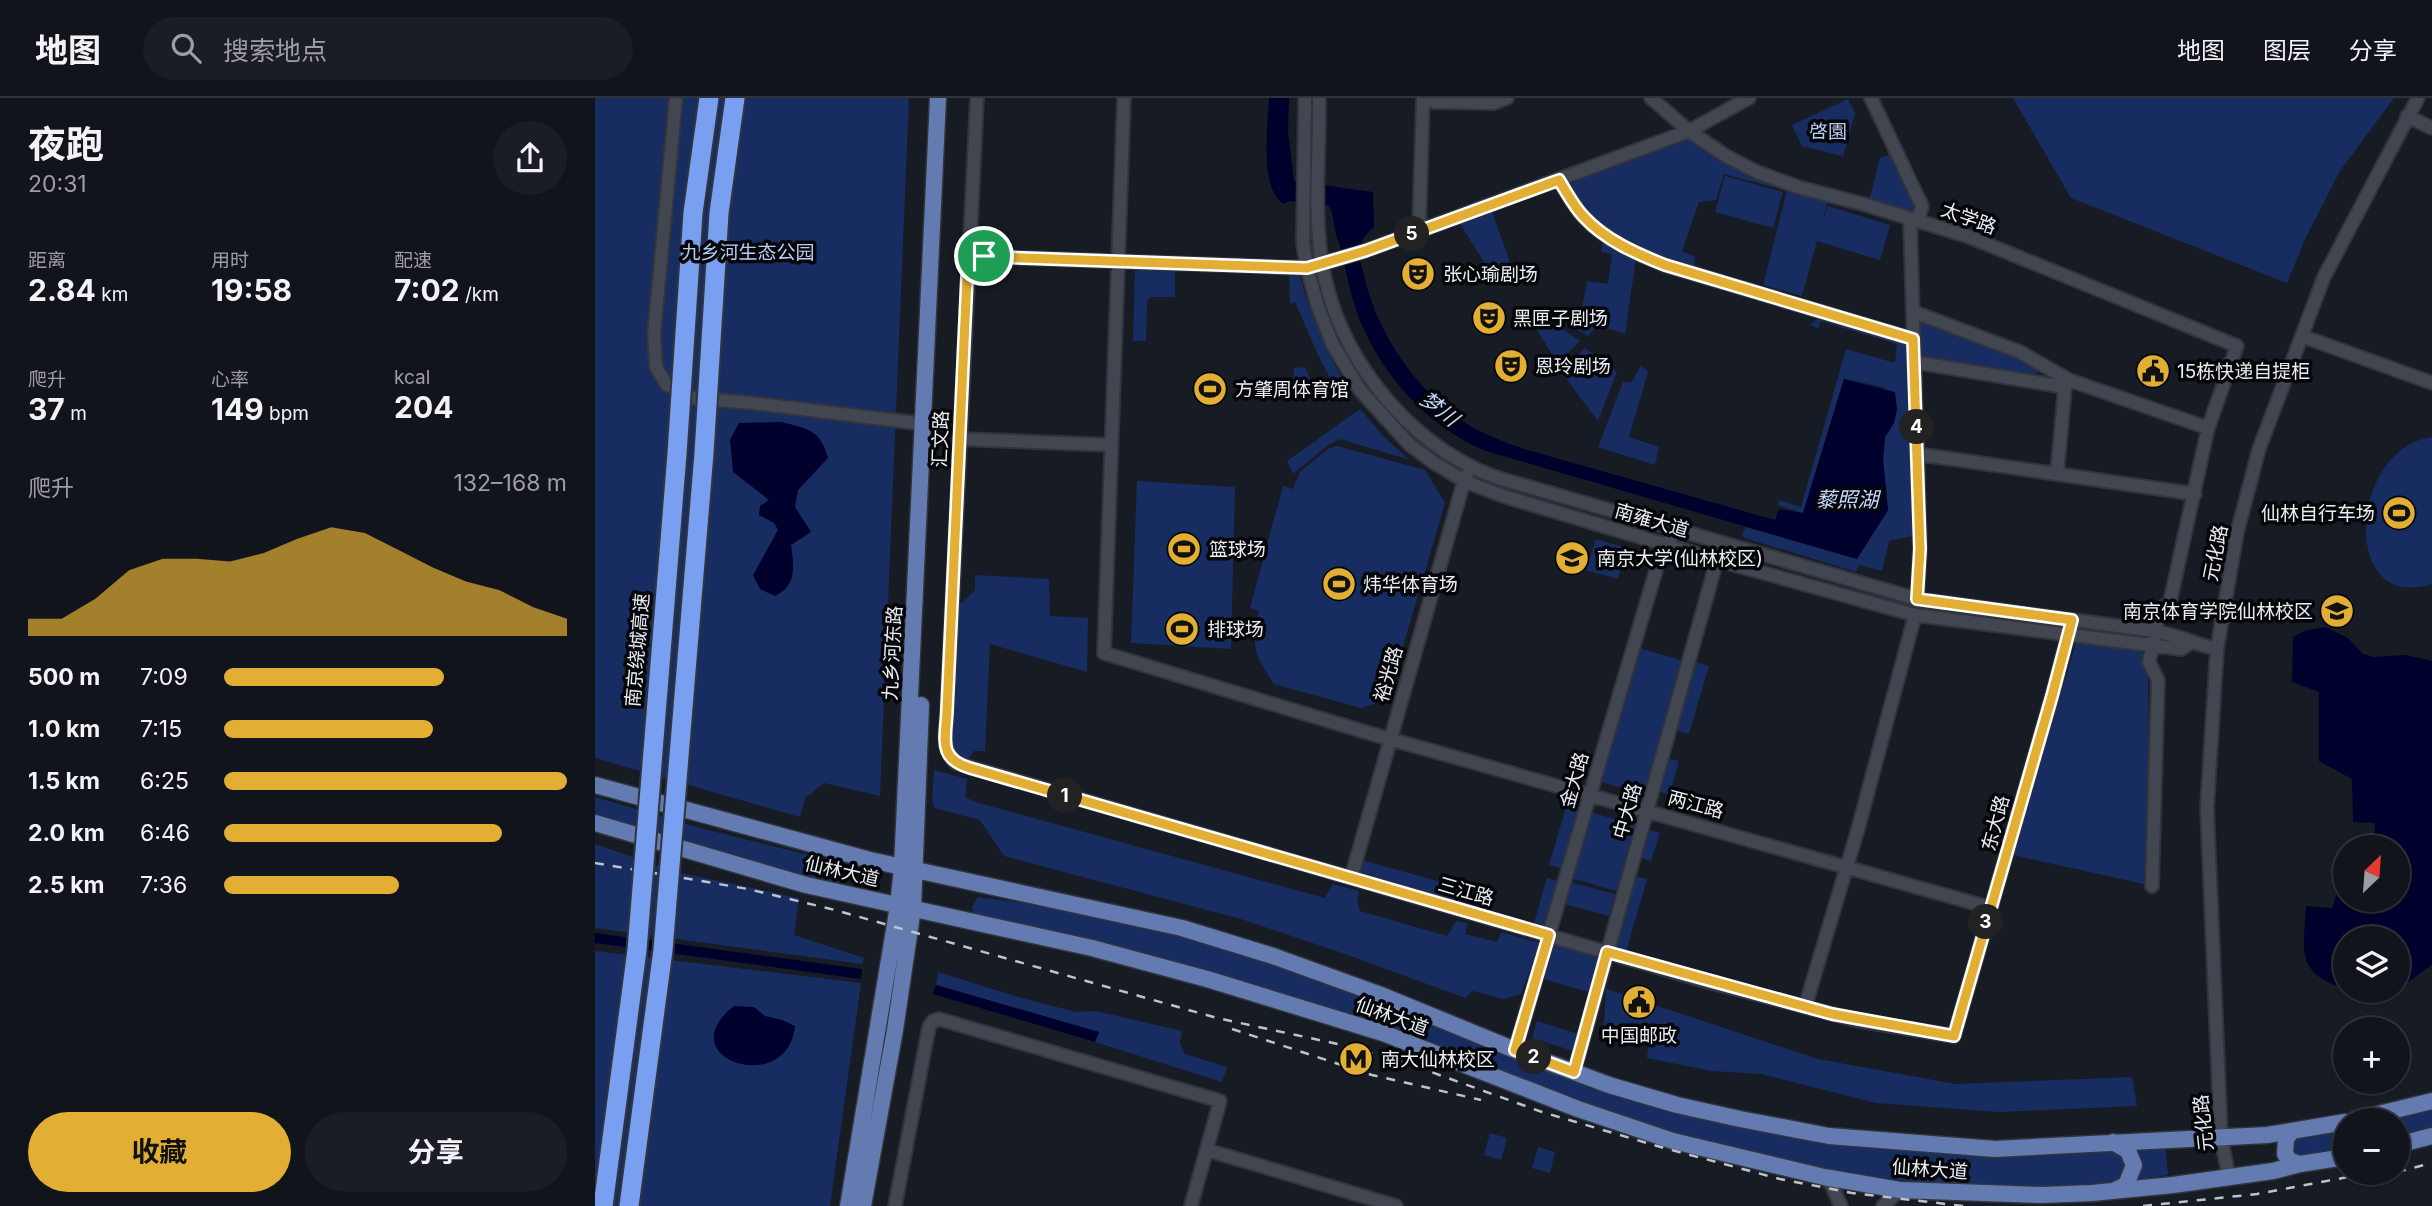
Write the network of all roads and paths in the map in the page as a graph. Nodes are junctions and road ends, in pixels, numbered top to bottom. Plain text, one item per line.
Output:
1 (676, 98) edge
2 (709, 98) edge
3 (735, 98) edge
4 (938, 98) edge
5 (948, 98) edge
6 (977, 98) edge
7 (1123, 98) edge
8 (1305, 98) edge
9 (1319, 98) edge
10 (1423, 98) edge
11 (1430, 98) edge
12 (1507, 98) edge
13 (1651, 98) edge
14 (1749, 98) edge
15 (1871, 98) edge
16 (2419, 98) edge
17 (2407, 116) junction
18 (2432, 128) edge
19 (1689, 131) junction
20 (1559, 180) junction
21 (1914, 220) junction
22 (1419, 231) junction
23 (968, 256) junction
24 (1118, 261) junction
25 (1325, 264) junction
26 (1307, 268) junction
27 (1914, 312) junction
28 (2302, 336) junction
29 (1913, 339) junction
30 (1914, 362) junction
31 (1372, 381) junction
32 (2432, 383) edge
33 (2067, 384) junction
34 (1360, 390) junction
35 (924, 424) junction
36 (2208, 428) junction
37 (960, 439) junction
38 (1111, 445) junction
39 (1917, 454) junction
40 (1472, 468) junction
41 (2057, 474) junction
42 (1464, 481) junction
43 (2195, 494) junction
44 (1669, 528) junction
45 (1664, 543) junction
46 (1721, 543) junction
47 (1717, 560) junction
48 (1917, 599) junction
49 (1915, 615) junction
50 (2072, 620) junction
51 (2155, 631) junction
52 (2069, 635) junction
53 (2184, 643) junction
54 (2152, 645) junction
55 (2217, 649) junction
56 (1390, 739) junction
57 (970, 768) joint
58 (595, 785) edge
59 (1590, 795) junction
60 (1647, 811) junction
61 (595, 823) edge
62 (1847, 866) junction
63 (909, 869) junction
64 (1351, 878) junction
65 (2152, 886) dead end
66 (906, 907) junction
67 (1991, 908) junction
68 (1549, 935) junction
69 (1607, 952) junction
70 (1805, 1007) junction
71 (1954, 1036) joint
72 (1515, 1050) junction
73 (1574, 1072) junction
74 (2432, 1101) edge
75 (2403, 1108) edge
76 (2333, 1124) edge
77 (2292, 1131) junction
78 (2432, 1136) edge
79 (2221, 1138) junction
80 (2113, 1142) junction
81 (2410, 1142) edge
82 (1207, 1150) junction
83 (2333, 1159) edge
84 (2300, 1164) junction
85 (1823, 1177) junction
86 (2229, 1177) junction
87 (1900, 1190) junction
88 (2113, 1191) junction
89 (603, 1206) edge
90 (629, 1206) edge
91 (848, 1206) edge
92 (863, 1206) edge
93 (895, 1206) edge
94 (1191, 1206) edge
95 (1396, 1206) edge
96 (1841, 1206) edge
97 (1883, 1206) edge

1 - 35 street
2 - 89 highway, 南京绕城高速, bridge
3 - 90 highway, bridge
4 - 35 main road, 九乡河东路
5 - 63 main road, 九乡河东路
6 - 23 street, 汇文路
7 - 24 street
8 - 26 street, 南雍大道
9 - 25 street, 南雍大道
10 - 22 street
11 - 12 street
13 - 19 street, 太学路
14 - 19 street
15 - 21 street
16 - 17 street, 元化路
17 - 18 street
17 - 28 street, 元化路
19 - 20 street
19 - 21 street, 太学路
20 - 22 street
20 - 29 street
21 - 27 street
21 - 36 street, 太学路
22 - 25 street
23 - 24 street
23 - 37 street, 汇文路
24 - 26 street
24 - 38 street
25 - 26 street
25 - 31 street, 南雍大道
26 - 34 street, 南雍大道
27 - 29 street
27 - 33 street
28 - 32 street
28 - 55 street, 元化路
29 - 30 street
30 - 33 street
30 - 39 street
31 - 34 street
31 - 40 street, 南雍大道
33 - 36 street
33 - 41 street
34 - 42 street, 南雍大道
35 - 63 main road, 九乡河东路
36 - 43 street
37 - 38 street
37 - 57 street, 汇文路
38 - 56 street, 两江路
39 - 41 street
39 - 48 street
40 - 42 street, 裕光路
40 - 44 street, 南雍大道
41 - 43 street
42 - 45 street, 南雍大道
42 - 56 street, 裕光路
43 - 51 street
44 - 45 street, 金大路
44 - 46 street, 南雍大道
45 - 47 street, 南雍大道
45 - 59 street, 金大路
46 - 47 street, 中大路
46 - 48 street, 南雍大道
47 - 49 street, 南雍大道
47 - 60 street, 中大路
48 - 50 street, 南雍大道
49 - 52 street, 南雍大道
49 - 62 street
50 - 51 street, 南雍大道
50 - 52 street, 东大路
51 - 53 street, 南雍大道
51 - 54 street
52 - 54 street, 南雍大道
52 - 67 street, 东大路
53 - 54 street, 南雍大道
53 - 55 street
54 - 65 street
55 - 79 street, 元化路
56 - 59 street, 两江路
56 - 64 street, 裕光路
57 - 64 street, 三江路
58 - 63 main road, 仙林大道
59 - 60 street, 两江路
59 - 68 street, 金大路
60 - 62 street, 两江路
60 - 69 street, 中大路
61 - 66 main road, 仙林大道
62 - 67 street, 两江路
62 - 70 street
63 - 66 main road, 九乡河东路
63 - 72 main road, 仙林大道
64 - 68 street, 三江路
66 - 85 main road, 仙林大道
66 - 91 main road, 九乡河东路
66 - 92 main road, 九乡河东路
67 - 71 street, 东大路
68 - 69 street, 三江路
68 - 72 street, 金大路
69 - 70 street, 三江路
69 - 73 street, 中大路
70 - 71 street, 三江路
72 - 73 main road, 仙林大道
73 - 80 main road, 仙林大道
74 - 75 main road
76 - 77 main road, 仙林大道
77 - 79 main road, 仙林大道
77 - 84 main road
78 - 81 main road
79 - 80 main road, 仙林大道
79 - 86 street, 元化路
80 - 88 main road
82 - 93 street
82 - 94 street
82 - 95 street
83 - 84 main road, 仙林大道
84 - 86 main road, 仙林大道
85 - 87 main road, 仙林大道
85 - 96 street
86 - 88 main road, 仙林大道
87 - 88 main road, 仙林大道
87 - 97 street

